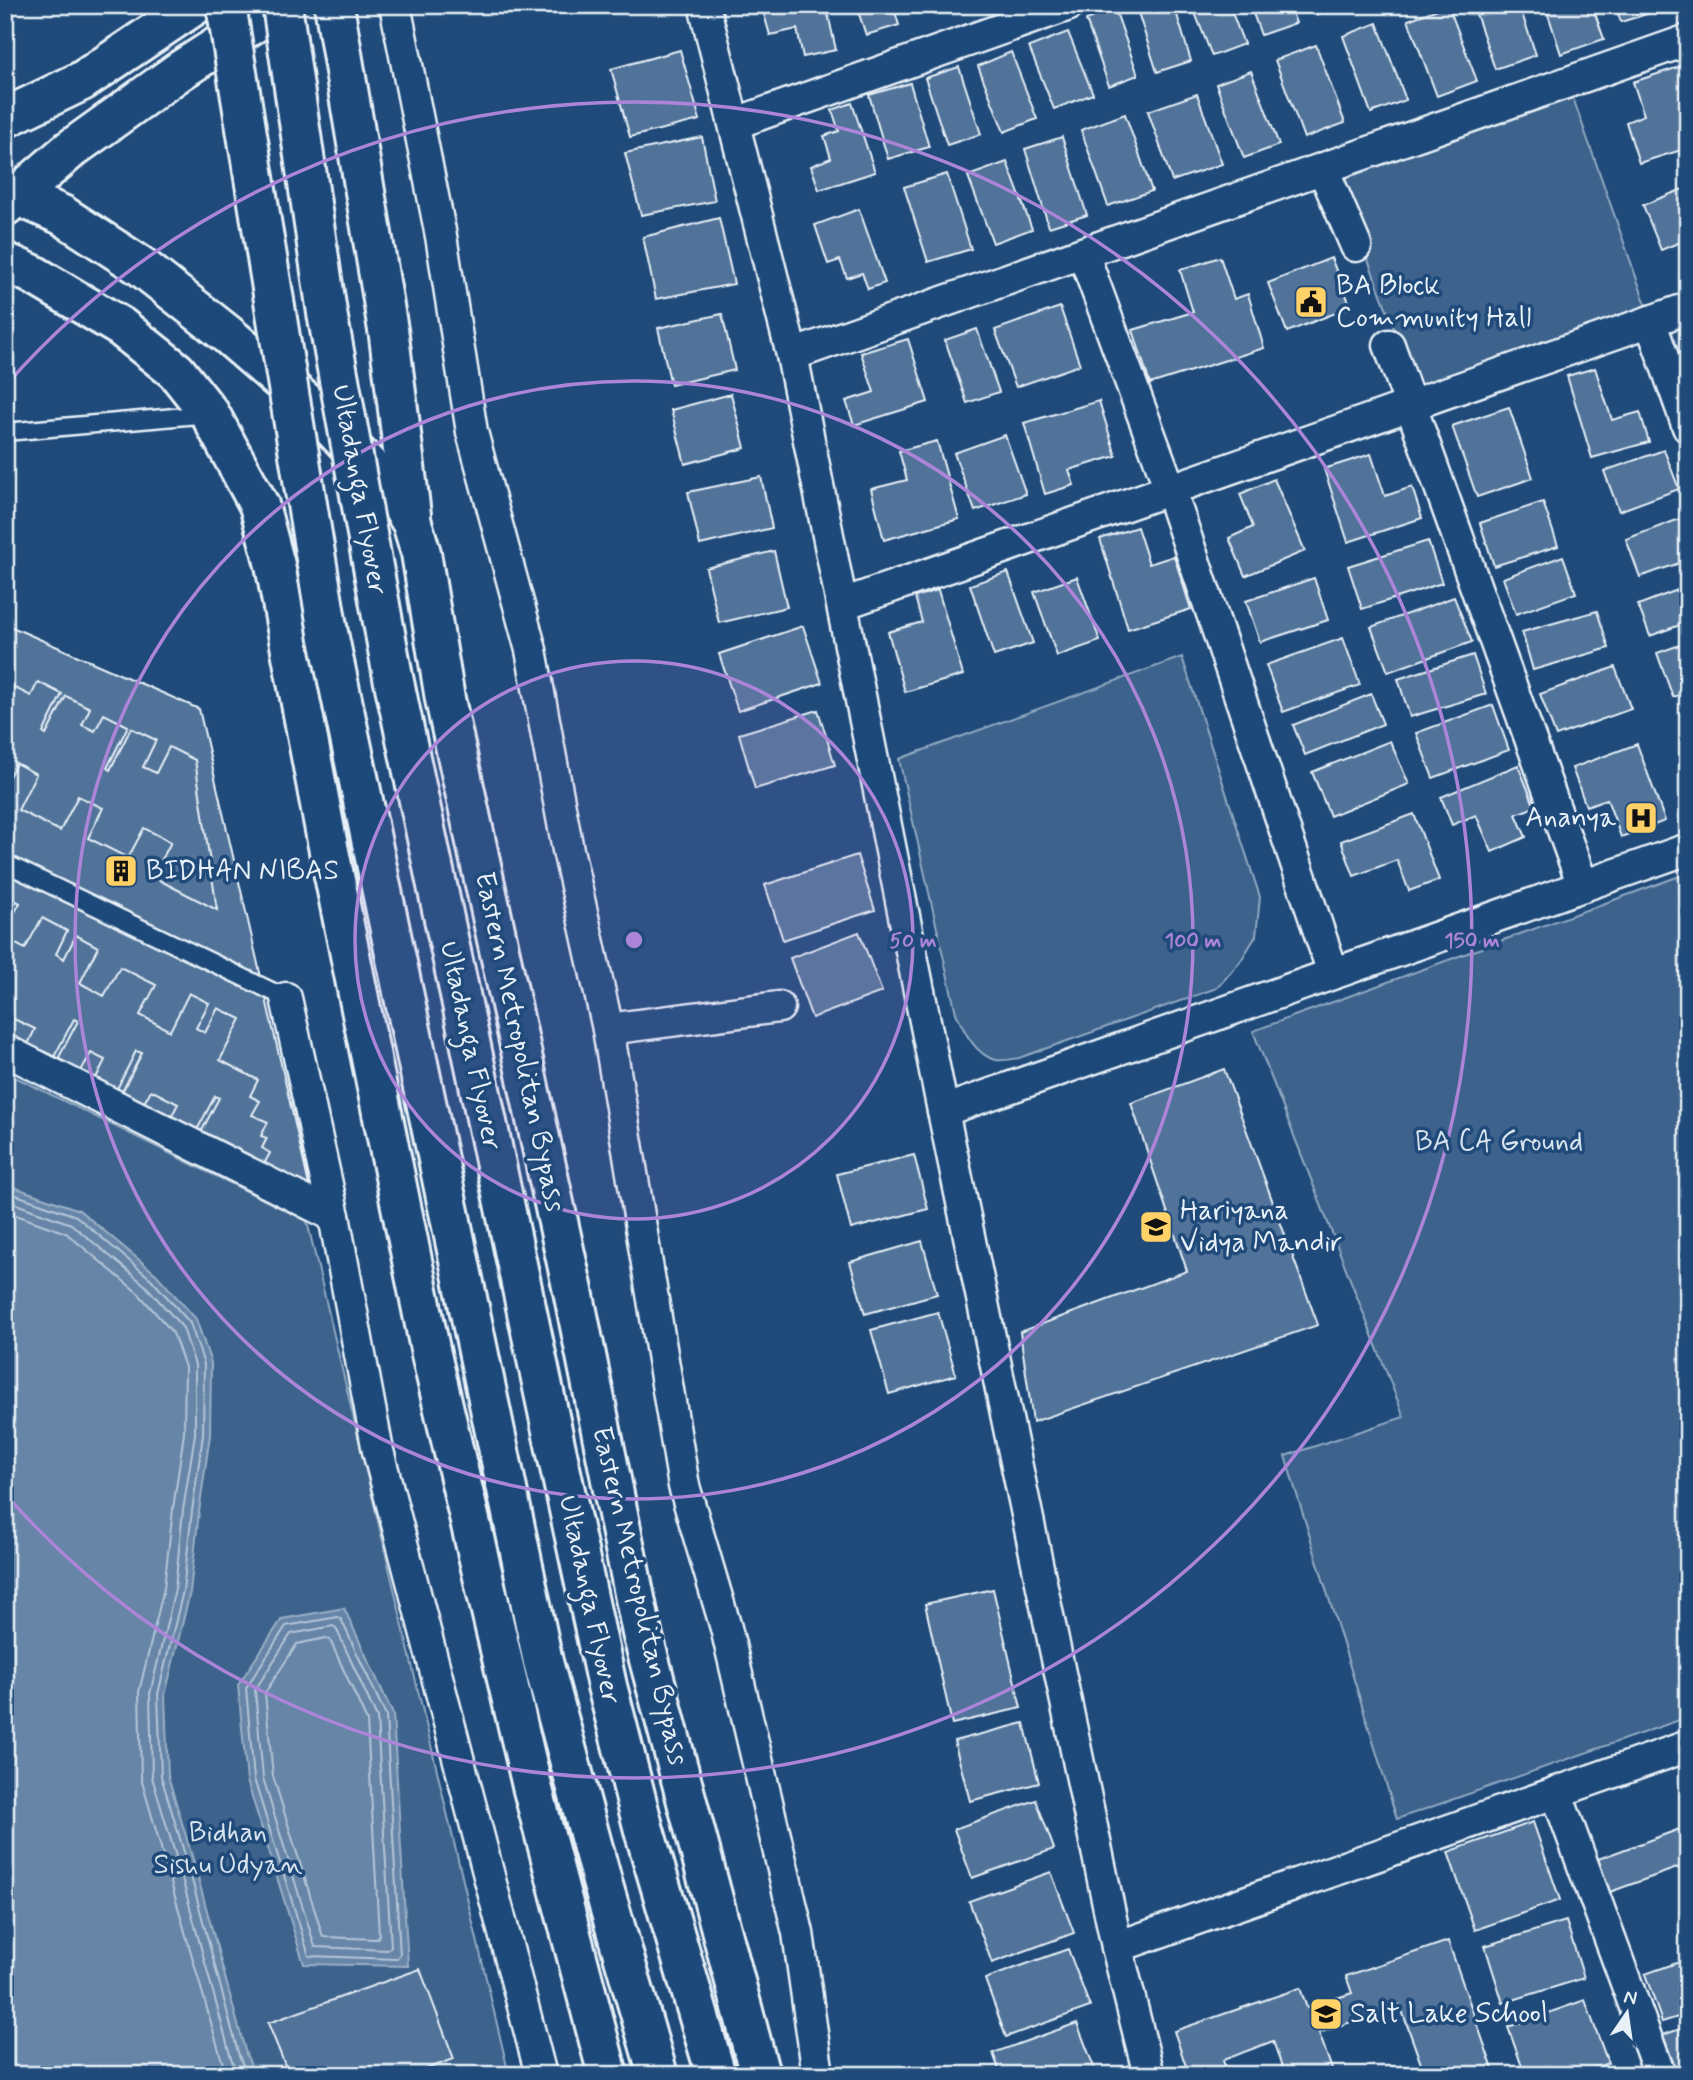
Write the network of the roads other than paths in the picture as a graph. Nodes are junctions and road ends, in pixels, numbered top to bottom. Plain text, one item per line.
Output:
1 (196, 5) edge
2 (226, 5) edge
3 (282, 5) edge
4 (334, 5) edge
5 (395, 5) edge
6 (704, 5) edge
7 (1069, 5) edge
8 (1688, 40) edge
9 (205, 54) junction
10 (5, 118) edge
11 (736, 123) junction
12 (1323, 169) junction
13 (8, 197) edge
14 (1356, 246) dead end
15 (1083, 253) junction
16 (5, 262) edge
17 (1688, 308) edge
18 (1650, 321) junction
19 (1389, 345) dead end
20 (792, 355) junction
21 (1410, 406) junction
22 (210, 414) junction
23 (1688, 427) edge
24 (5, 432) edge
25 (1170, 489) junction
26 (412, 523) junction
27 (843, 604) junction
28 (1688, 849) edge
29 (5, 863) edge
30 (1583, 886) junction
31 (1333, 973) junction
32 (286, 998) joint
33 (779, 1007) dead end
34 (608, 1029) junction
35 (5, 1050) edge
36 (943, 1111) junction
37 (334, 1216) junction
38 (1688, 1746) edge
39 (1556, 1792) junction
40 (1117, 1947) junction
41 (541, 2075) edge
42 (608, 2075) edge
43 (658, 2075) edge
44 (716, 2075) edge
45 (760, 2075) edge
46 (818, 2075) edge
47 (1149, 2075) edge
48 (1660, 2075) edge

1 - 9 main road
1 - 10 main road
2 - 43 main road, Ultadanga Flyover, bridge
3 - 9 main road
3 - 44 main road, Ultadanga Flyover, bridge
4 - 26 main road
5 - 34 street
6 - 11 street
7 - 11 street
8 - 12 street
9 - 13 main road
11 - 20 street
12 - 14 street
12 - 15 street
13 - 26 main road, Eastern Metropolitan Bypass
15 - 20 street
15 - 25 street
16 - 22 main road
17 - 18 street
18 - 21 street
18 - 23 street
19 - 21 street
20 - 27 street
21 - 25 street
21 - 30 street
22 - 24 lane
22 - 42 main road
25 - 27 street
25 - 31 street
26 - 45 main road, Eastern Metropolitan Bypass
27 - 36 street
28 - 30 street
29 - 32 lane
30 - 31 street
31 - 36 street
32 - 37 street
33 - 34 street
34 - 46 street
35 - 37 street
36 - 40 street
37 - 41 street
38 - 39 street
39 - 40 street
39 - 48 street
40 - 47 street

